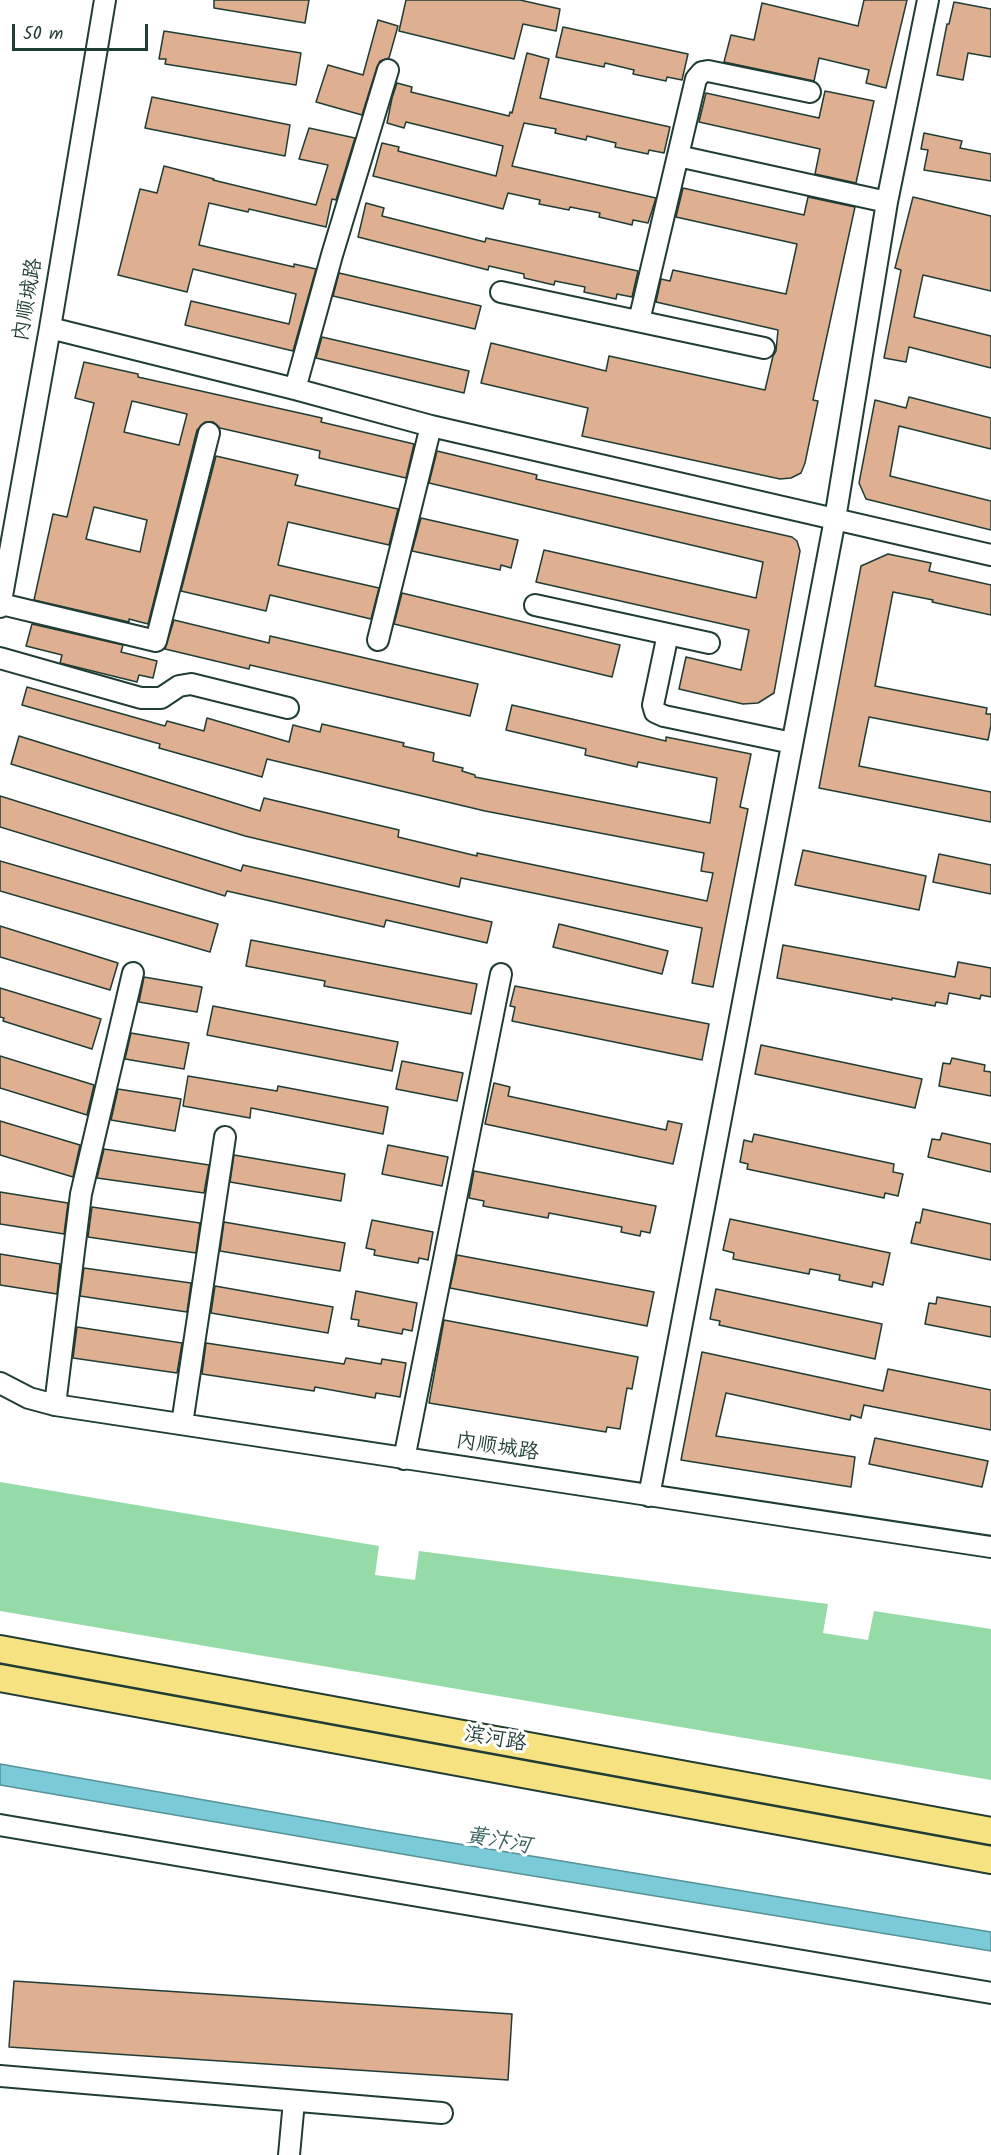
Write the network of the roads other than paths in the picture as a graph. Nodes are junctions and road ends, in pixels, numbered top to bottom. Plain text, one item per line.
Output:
1 (105, 0) edge
2 (928, 0) edge
3 (388, 70) dead end
4 (810, 92) dead end
5 (678, 156) junction
6 (887, 202) junction
7 (501, 292) dead end
8 (639, 321) junction
9 (50, 328) junction
10 (764, 348) dead end
11 (295, 389) junction
12 (431, 426) junction
13 (209, 433) dead end
14 (835, 519) junction
15 (991, 555) edge
16 (0, 605) edge
17 (535, 605) dead end
18 (668, 634) junction
19 (378, 640) dead end
20 (709, 643) dead end
21 (0, 658) edge
22 (288, 708) dead end
23 (792, 743) junction
24 (133, 973) dead end
25 (501, 974) dead end
26 (225, 1137) dead end
27 (0, 1383) edge
28 (55, 1405) junction
29 (182, 1424) junction
30 (404, 1459) junction
31 (650, 1497) junction
32 (991, 1547) edge
33 (0, 1649) edge
34 (0, 1678) edge
35 (0, 1825) edge
36 (991, 1832) edge
37 (991, 1860) edge
38 (991, 1993) edge
39 (0, 2076) edge
40 (294, 2101) junction
41 (442, 2113) dead end
42 (289, 2155) edge

1 - 9 street, 内顺城路
2 - 6 street
3 - 11 street
4 - 5 street
5 - 6 street
5 - 8 street
6 - 14 street
7 - 8 street
8 - 10 street
9 - 11 street
9 - 16 street, 内顺城路
11 - 12 street
12 - 14 street
12 - 19 street
13 - 16 street
14 - 15 street
14 - 23 street
17 - 18 street
18 - 20 street
18 - 23 street
21 - 22 street
23 - 31 street
24 - 28 street
25 - 30 street
26 - 29 street
27 - 28 street, 内顺城路
28 - 29 street, 内顺城路
29 - 30 street, 内顺城路
30 - 31 street, 内顺城路
31 - 32 street, 内顺城路
33 - 36 main road, 滨河路
34 - 37 main road, 滨河路
35 - 38 street
39 - 40 street
40 - 41 street
40 - 42 street

